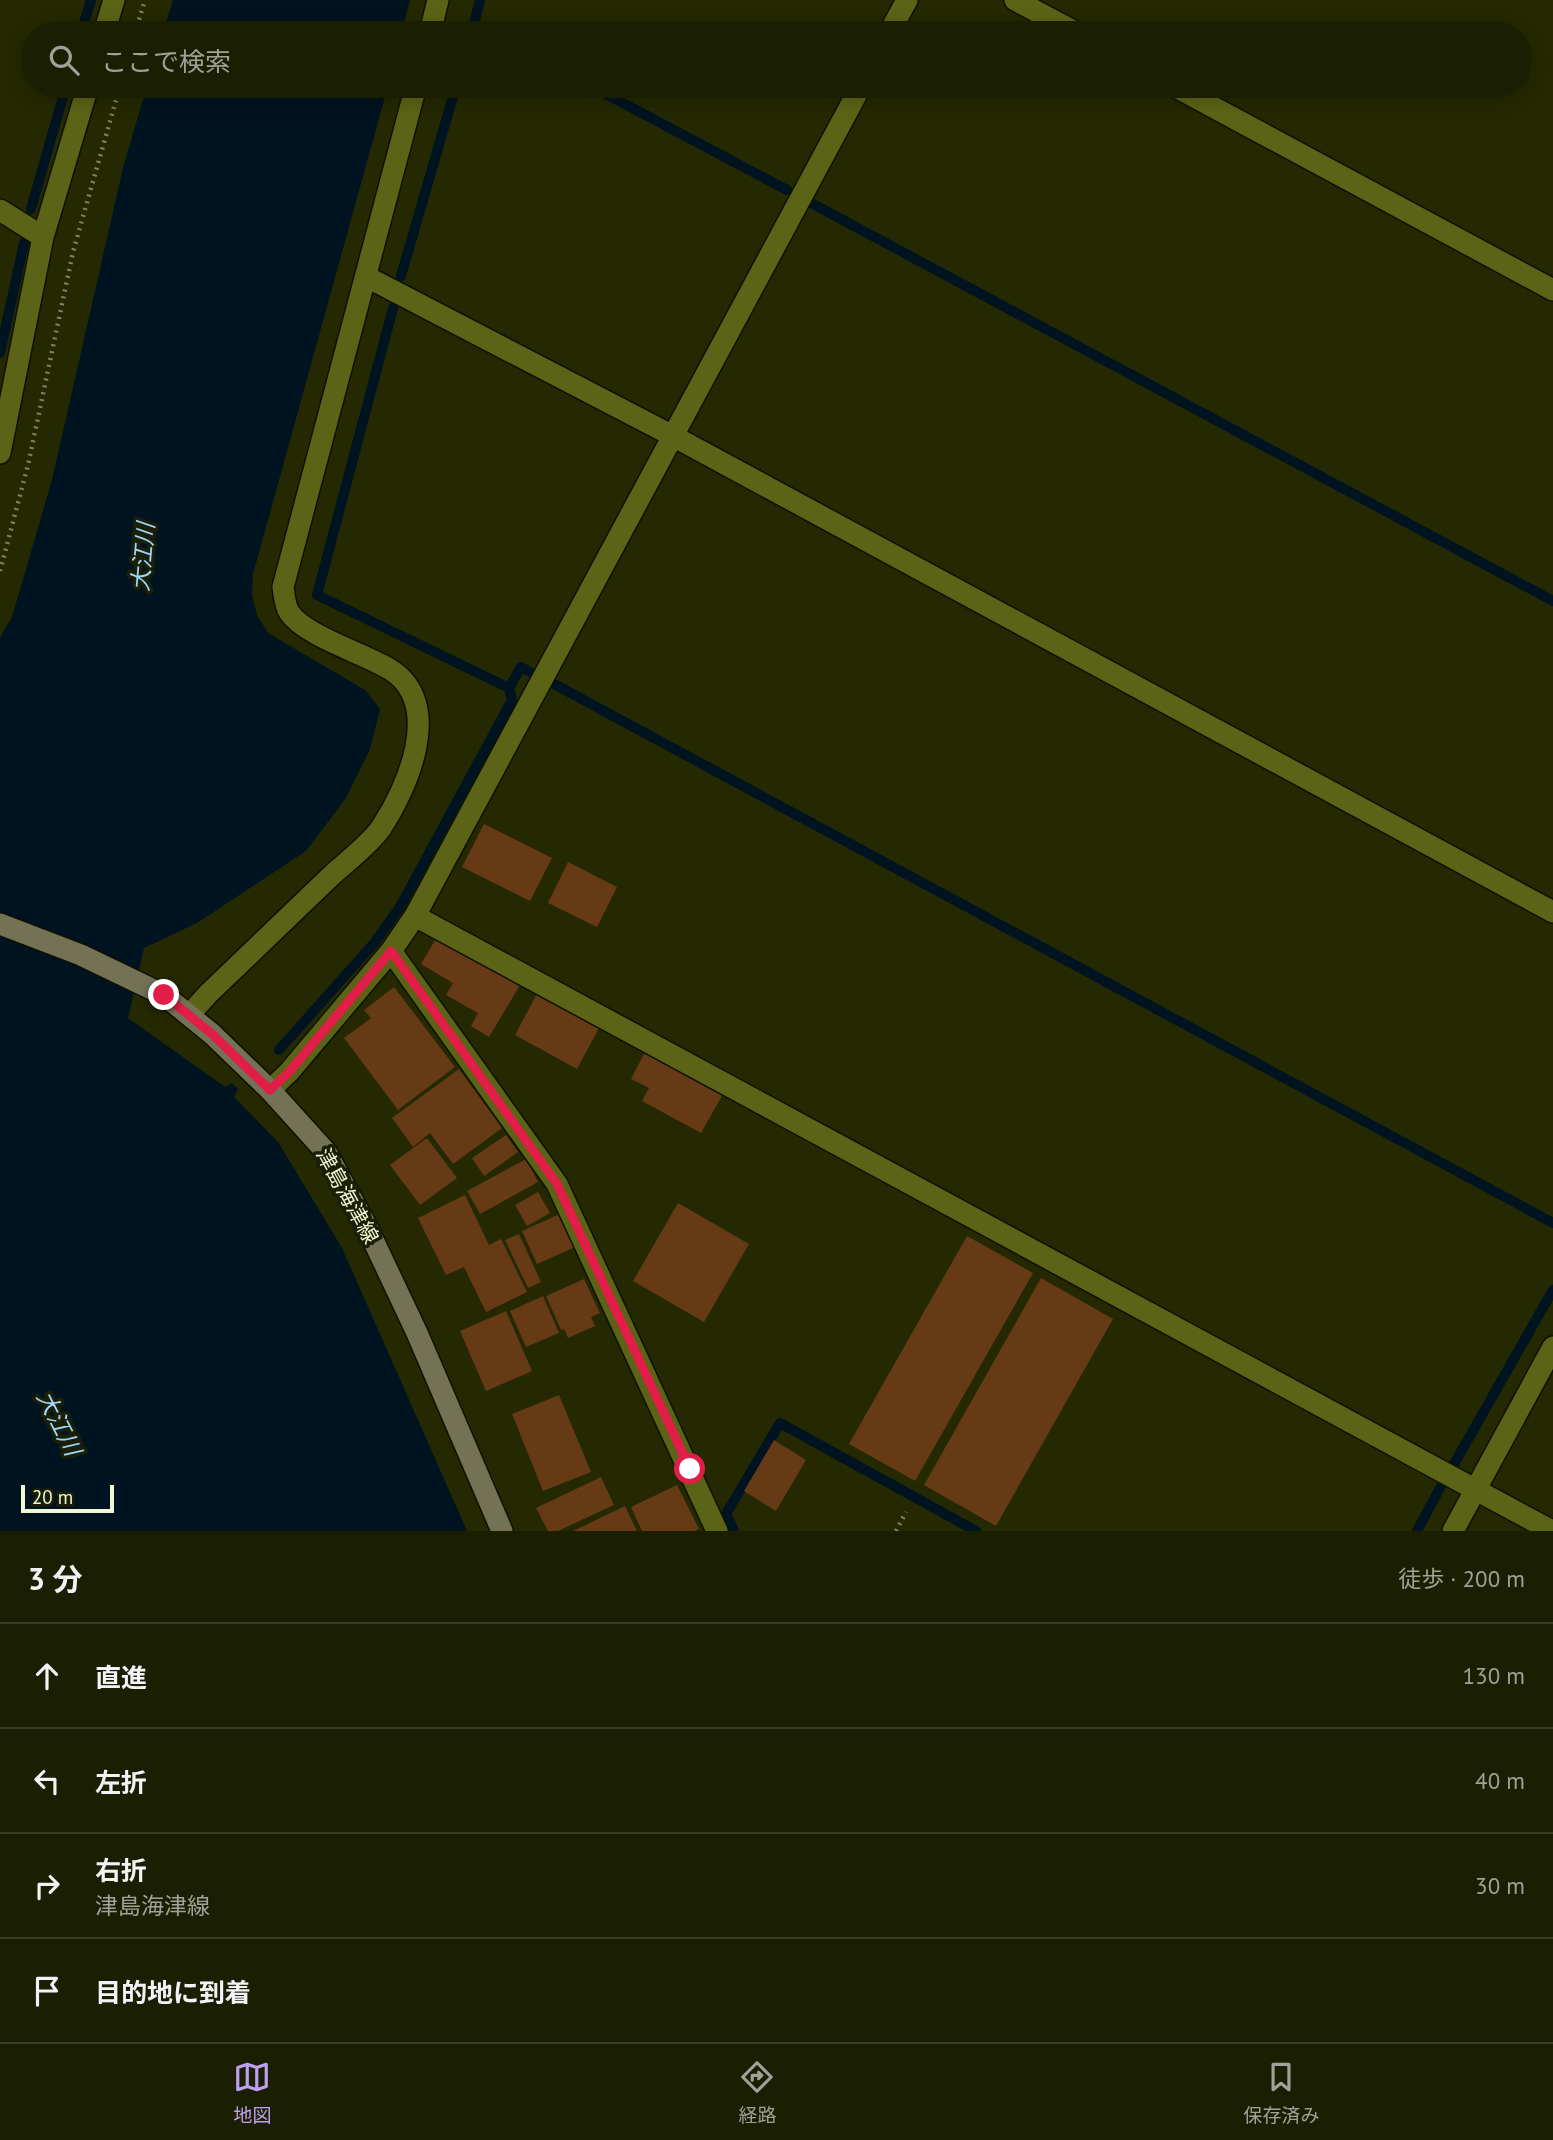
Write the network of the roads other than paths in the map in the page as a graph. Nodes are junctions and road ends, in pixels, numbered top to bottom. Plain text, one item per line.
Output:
1 (114, 0) edge
2 (438, 0) edge
3 (907, 0) edge
4 (1015, 0) edge
5 (108, 21) edge
6 (433, 21) edge
7 (896, 21) edge
8 (1054, 21) edge
9 (84, 98) edge
10 (413, 98) edge
11 (855, 98) edge
12 (1196, 98) edge
13 (0, 210) edge
14 (43, 237) junction
15 (367, 277) junction
16 (1553, 290) edge
17 (673, 436) junction
18 (0, 453) edge
19 (1553, 912) edge
20 (415, 916) junction
21 (0, 924) edge
22 (391, 951) junction
23 (189, 1014) junction
24 (270, 1090) junction
25 (1553, 1347) edge
26 (1476, 1490) junction
27 (715, 1530) edge
28 (502, 1531) edge
29 (1453, 1531) edge
30 (1552, 1531) edge

1 - 5 street
2 - 6 street
3 - 7 street
4 - 8 street
9 - 14 street
10 - 15 street
11 - 17 street
12 - 16 street
13 - 14 street
14 - 18 street
15 - 17 street
15 - 23 street
17 - 19 street
17 - 20 street
20 - 22 street
20 - 26 street
21 - 23 main road, 津島海津線
22 - 24 street
22 - 27 street
23 - 24 main road, 津島海津線
24 - 28 main road, 津島海津線
25 - 26 street
26 - 29 street
26 - 30 street

